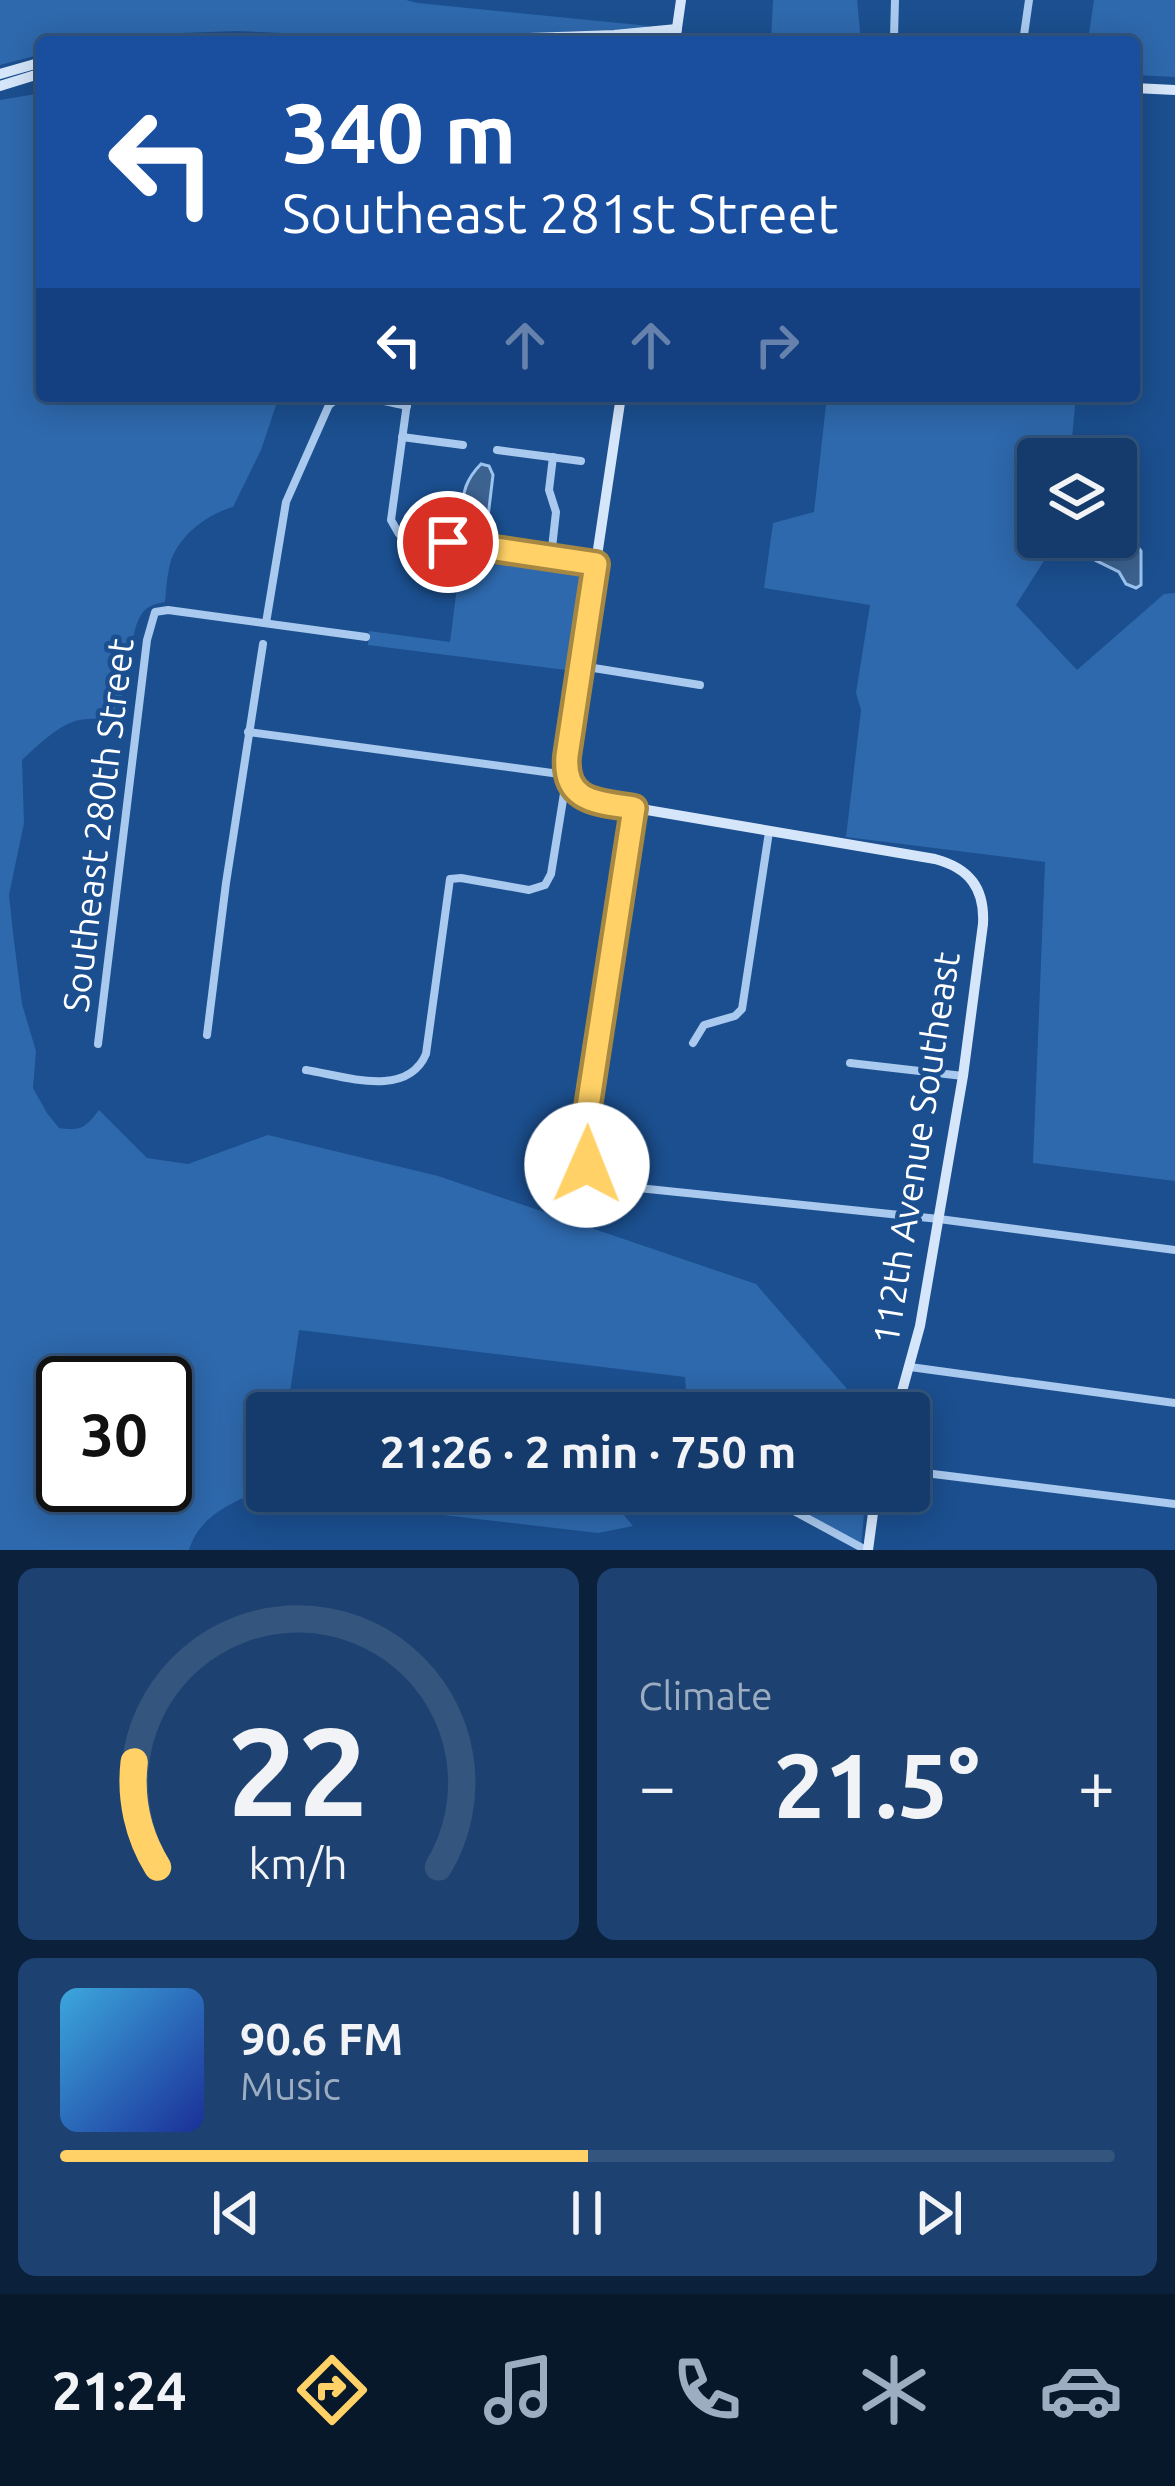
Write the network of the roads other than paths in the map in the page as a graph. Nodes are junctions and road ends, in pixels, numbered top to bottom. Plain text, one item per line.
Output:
1 (681, 0) edge
2 (896, 0) edge
3 (1029, 0) edge
4 (566, 36) edge
5 (655, 36) edge
6 (676, 36) edge
7 (894, 36) edge
8 (1024, 36) edge
9 (36, 64) edge
10 (0, 74) edge
11 (36, 76) edge
12 (0, 86) edge
13 (1140, 88) edge
14 (1175, 90) edge
15 (333, 402) edge
16 (407, 402) edge
17 (620, 402) edge
18 (402, 437) junction
19 (464, 445) dead end
20 (497, 449) dead end
21 (553, 457) junction
22 (581, 461) dead end
23 (550, 557) junction
24 (596, 564) junction
25 (266, 623) junction
26 (366, 637) dead end
27 (263, 644) dead end
28 (581, 666) junction
29 (700, 685) dead end
30 (248, 732) junction
31 (567, 775) junction
32 (634, 808) junction
33 (770, 832) junction
34 (207, 1035) dead end
35 (693, 1043) dead end
36 (98, 1044) dead end
37 (850, 1063) dead end
38 (306, 1070) dead end
39 (963, 1076) junction
40 (939, 1219) junction
41 (1175, 1250) edge
42 (910, 1367) junction
43 (902, 1392) edge
44 (1175, 1403) edge
45 (930, 1475) edge
46 (1175, 1504) edge
47 (796, 1512) edge
48 (873, 1512) edge
49 (867, 1550) edge

1 - 6 street
2 - 7 street
3 - 8 street
4 - 5 street
9 - 10 street
11 - 12 street
13 - 14 street
15 - 25 street
16 - 18 street
17 - 24 street
18 - 19 street
18 - 23 street
20 - 21 street
21 - 22 street
21 - 23 street
23 - 24 street
24 - 28 street
25 - 26 street, Southeast 280th Street
25 - 36 street, Southeast 280th Street
27 - 30 street
28 - 29 street
28 - 31 street
30 - 31 street
30 - 34 street
31 - 32 street
31 - 38 street
32 - 33 street
32 - 40 street
33 - 35 street
33 - 39 street, 112th Avenue Southeast
37 - 39 street
39 - 40 street, 112th Avenue Southeast
40 - 41 street
40 - 42 street, 112th Avenue Southeast
42 - 43 street, 112th Avenue Southeast
42 - 44 street
45 - 46 street
47 - 49 street
48 - 49 street

